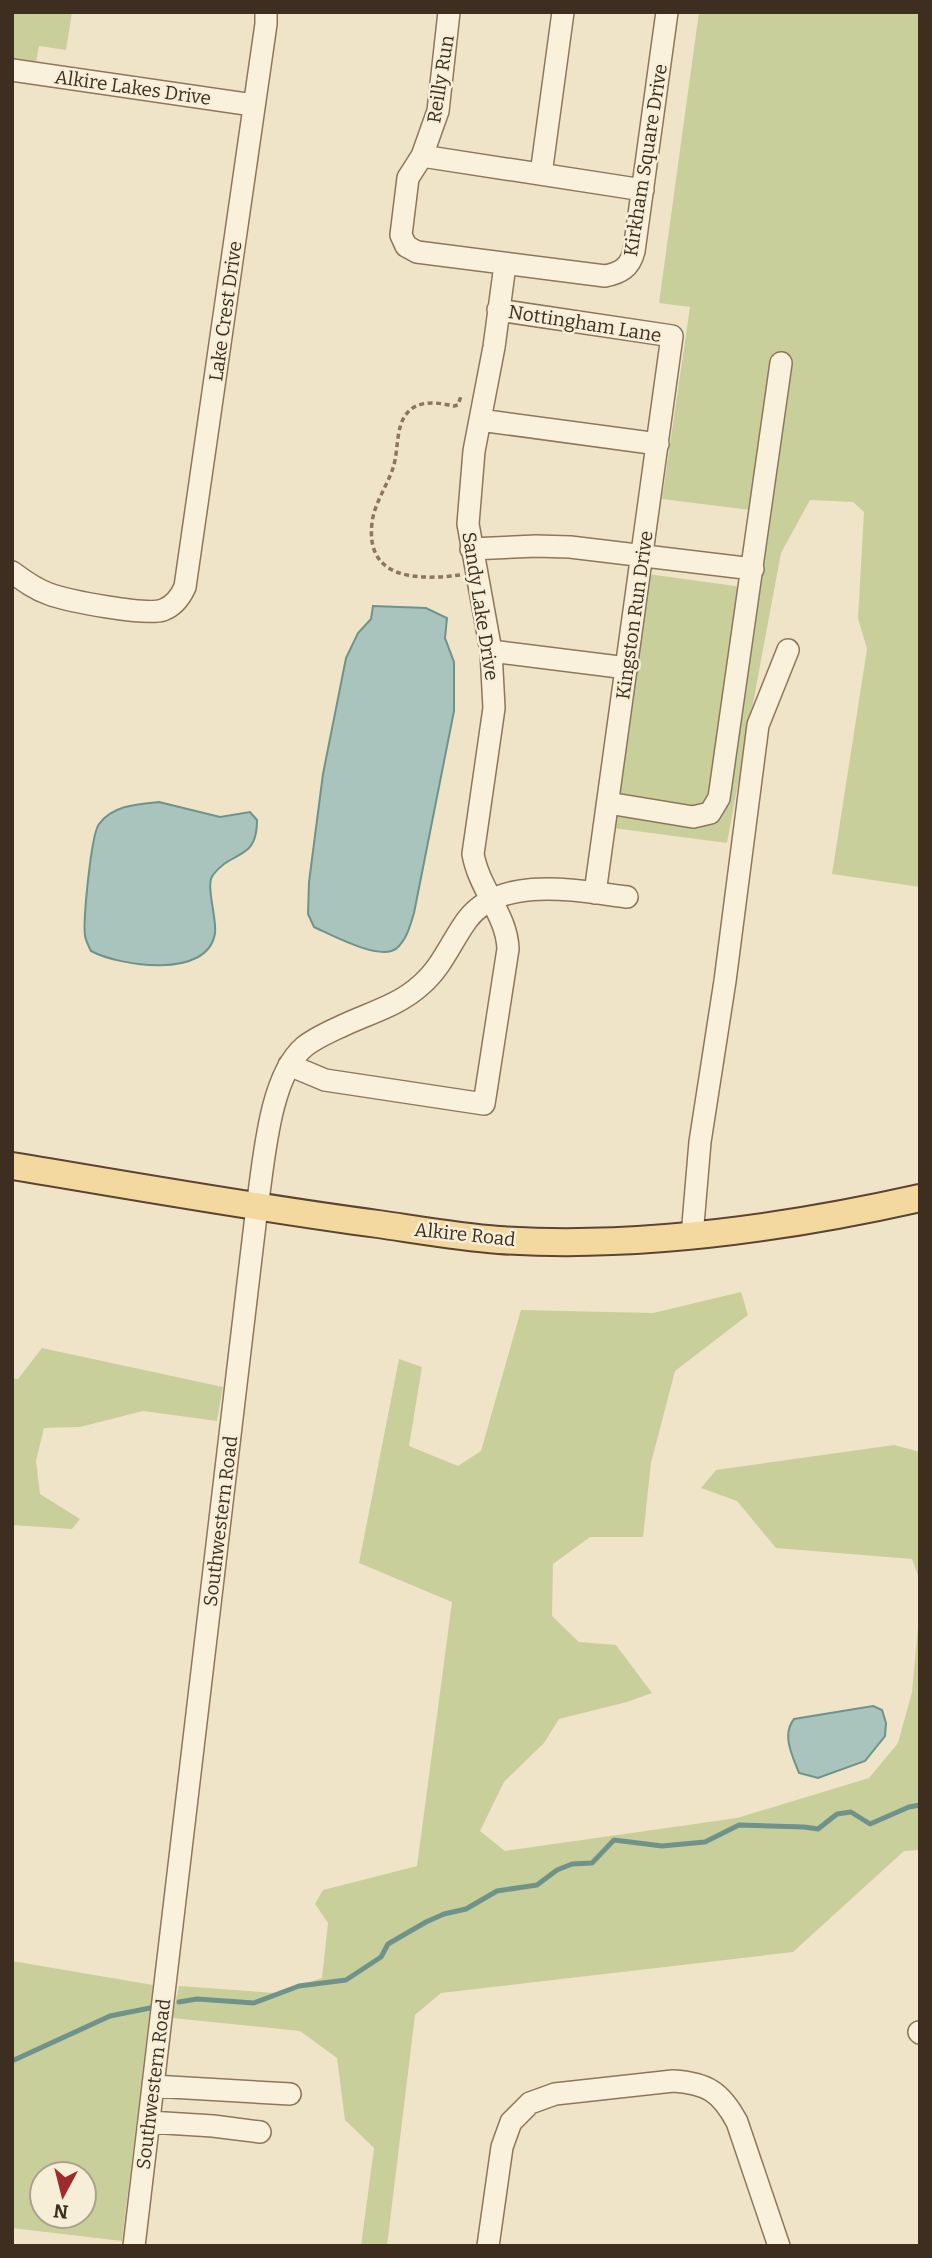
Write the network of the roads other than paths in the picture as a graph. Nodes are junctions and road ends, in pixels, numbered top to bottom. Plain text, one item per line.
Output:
1 (266, 12) edge
2 (449, 12) edge
3 (563, 12) edge
4 (667, 12) edge
5 (12, 70) edge
6 (253, 104) junction
7 (422, 156) junction
8 (541, 174) junction
9 (643, 190) junction
10 (505, 265) junction
11 (498, 310) junction
12 (672, 336) joint
13 (781, 363) dead end
14 (480, 420) junction
15 (657, 444) junction
16 (471, 549) junction
17 (642, 556) junction
18 (753, 569) junction
19 (12, 572) edge
20 (788, 650) dead end
21 (491, 651) junction
22 (627, 668) junction
23 (608, 803) junction
24 (595, 893) junction
25 (627, 898) dead end
26 (491, 902) junction
27 (289, 1065) junction
28 (12, 1166) edge
29 (920, 1198) edge
30 (257, 1207) junction
31 (692, 1236) junction
32 (153, 2086) junction
33 (290, 2094) dead end
34 (149, 2122) junction
35 (260, 2132) dead end
36 (134, 2246) edge
37 (488, 2246) edge
38 (779, 2246) edge

1 - 6 street, Lake Crest Drive
2 - 7 street, Reilly Run
3 - 8 street
4 - 9 street, Kirkham Square Drive
5 - 6 street, Alkire Lakes Drive
6 - 19 street, Lake Crest Drive
7 - 8 street
7 - 10 street, Reilly Run
8 - 9 street
9 - 10 street, Kirkham Square Drive
10 - 11 street, Sandy Lake Drive
11 - 12 street, Nottingham Lane
11 - 14 street, Sandy Lake Drive
12 - 15 street, Kingston Run Drive
13 - 18 street
14 - 15 street
14 - 16 street, Sandy Lake Drive
15 - 17 street, Kingston Run Drive
16 - 17 street
16 - 21 street, Sandy Lake Drive
17 - 18 street
17 - 22 street, Kingston Run Drive
18 - 23 street
20 - 31 street
21 - 22 street
21 - 26 street, Sandy Lake Drive
22 - 23 street, Kingston Run Drive
23 - 24 street, Kingston Run Drive
24 - 25 street
24 - 26 street
26 - 27 street, Southwestern Road
26 - 27 street, Sandy Lake Drive
27 - 30 street, Southwestern Road
28 - 30 main road, Alkire Road
29 - 31 main road, Alkire Road
30 - 31 main road, Alkire Road
30 - 32 street, Southwestern Road
32 - 33 street
32 - 34 street, Southwestern Road
34 - 35 street
34 - 36 street, Southwestern Road
37 - 38 street

